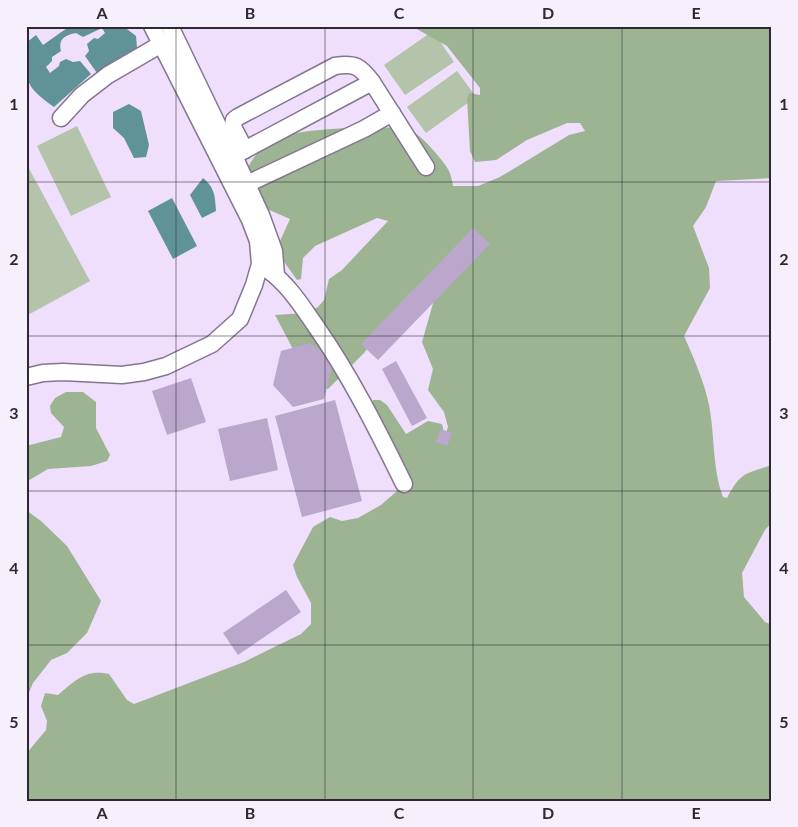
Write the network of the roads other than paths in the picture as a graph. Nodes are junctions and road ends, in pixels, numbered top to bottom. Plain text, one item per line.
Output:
1 (152, 26) edge
2 (168, 36) edge
3 (372, 82) junction
4 (392, 113) junction
5 (61, 118) dead end
6 (233, 156) junction
7 (426, 167) dead end
8 (247, 184) junction
9 (260, 264) junction
10 (276, 275) junction
11 (26, 377) edge
12 (404, 484) dead end

1 - 2 lane
2 - 5 lane
2 - 6 lane
3 - 4 lane
3 - 6 lane
3 - 6 lane
4 - 7 lane
4 - 8 lane
6 - 8 lane
6 - 9 lane
8 - 10 lane
9 - 10 lane
9 - 11 lane
10 - 12 lane

